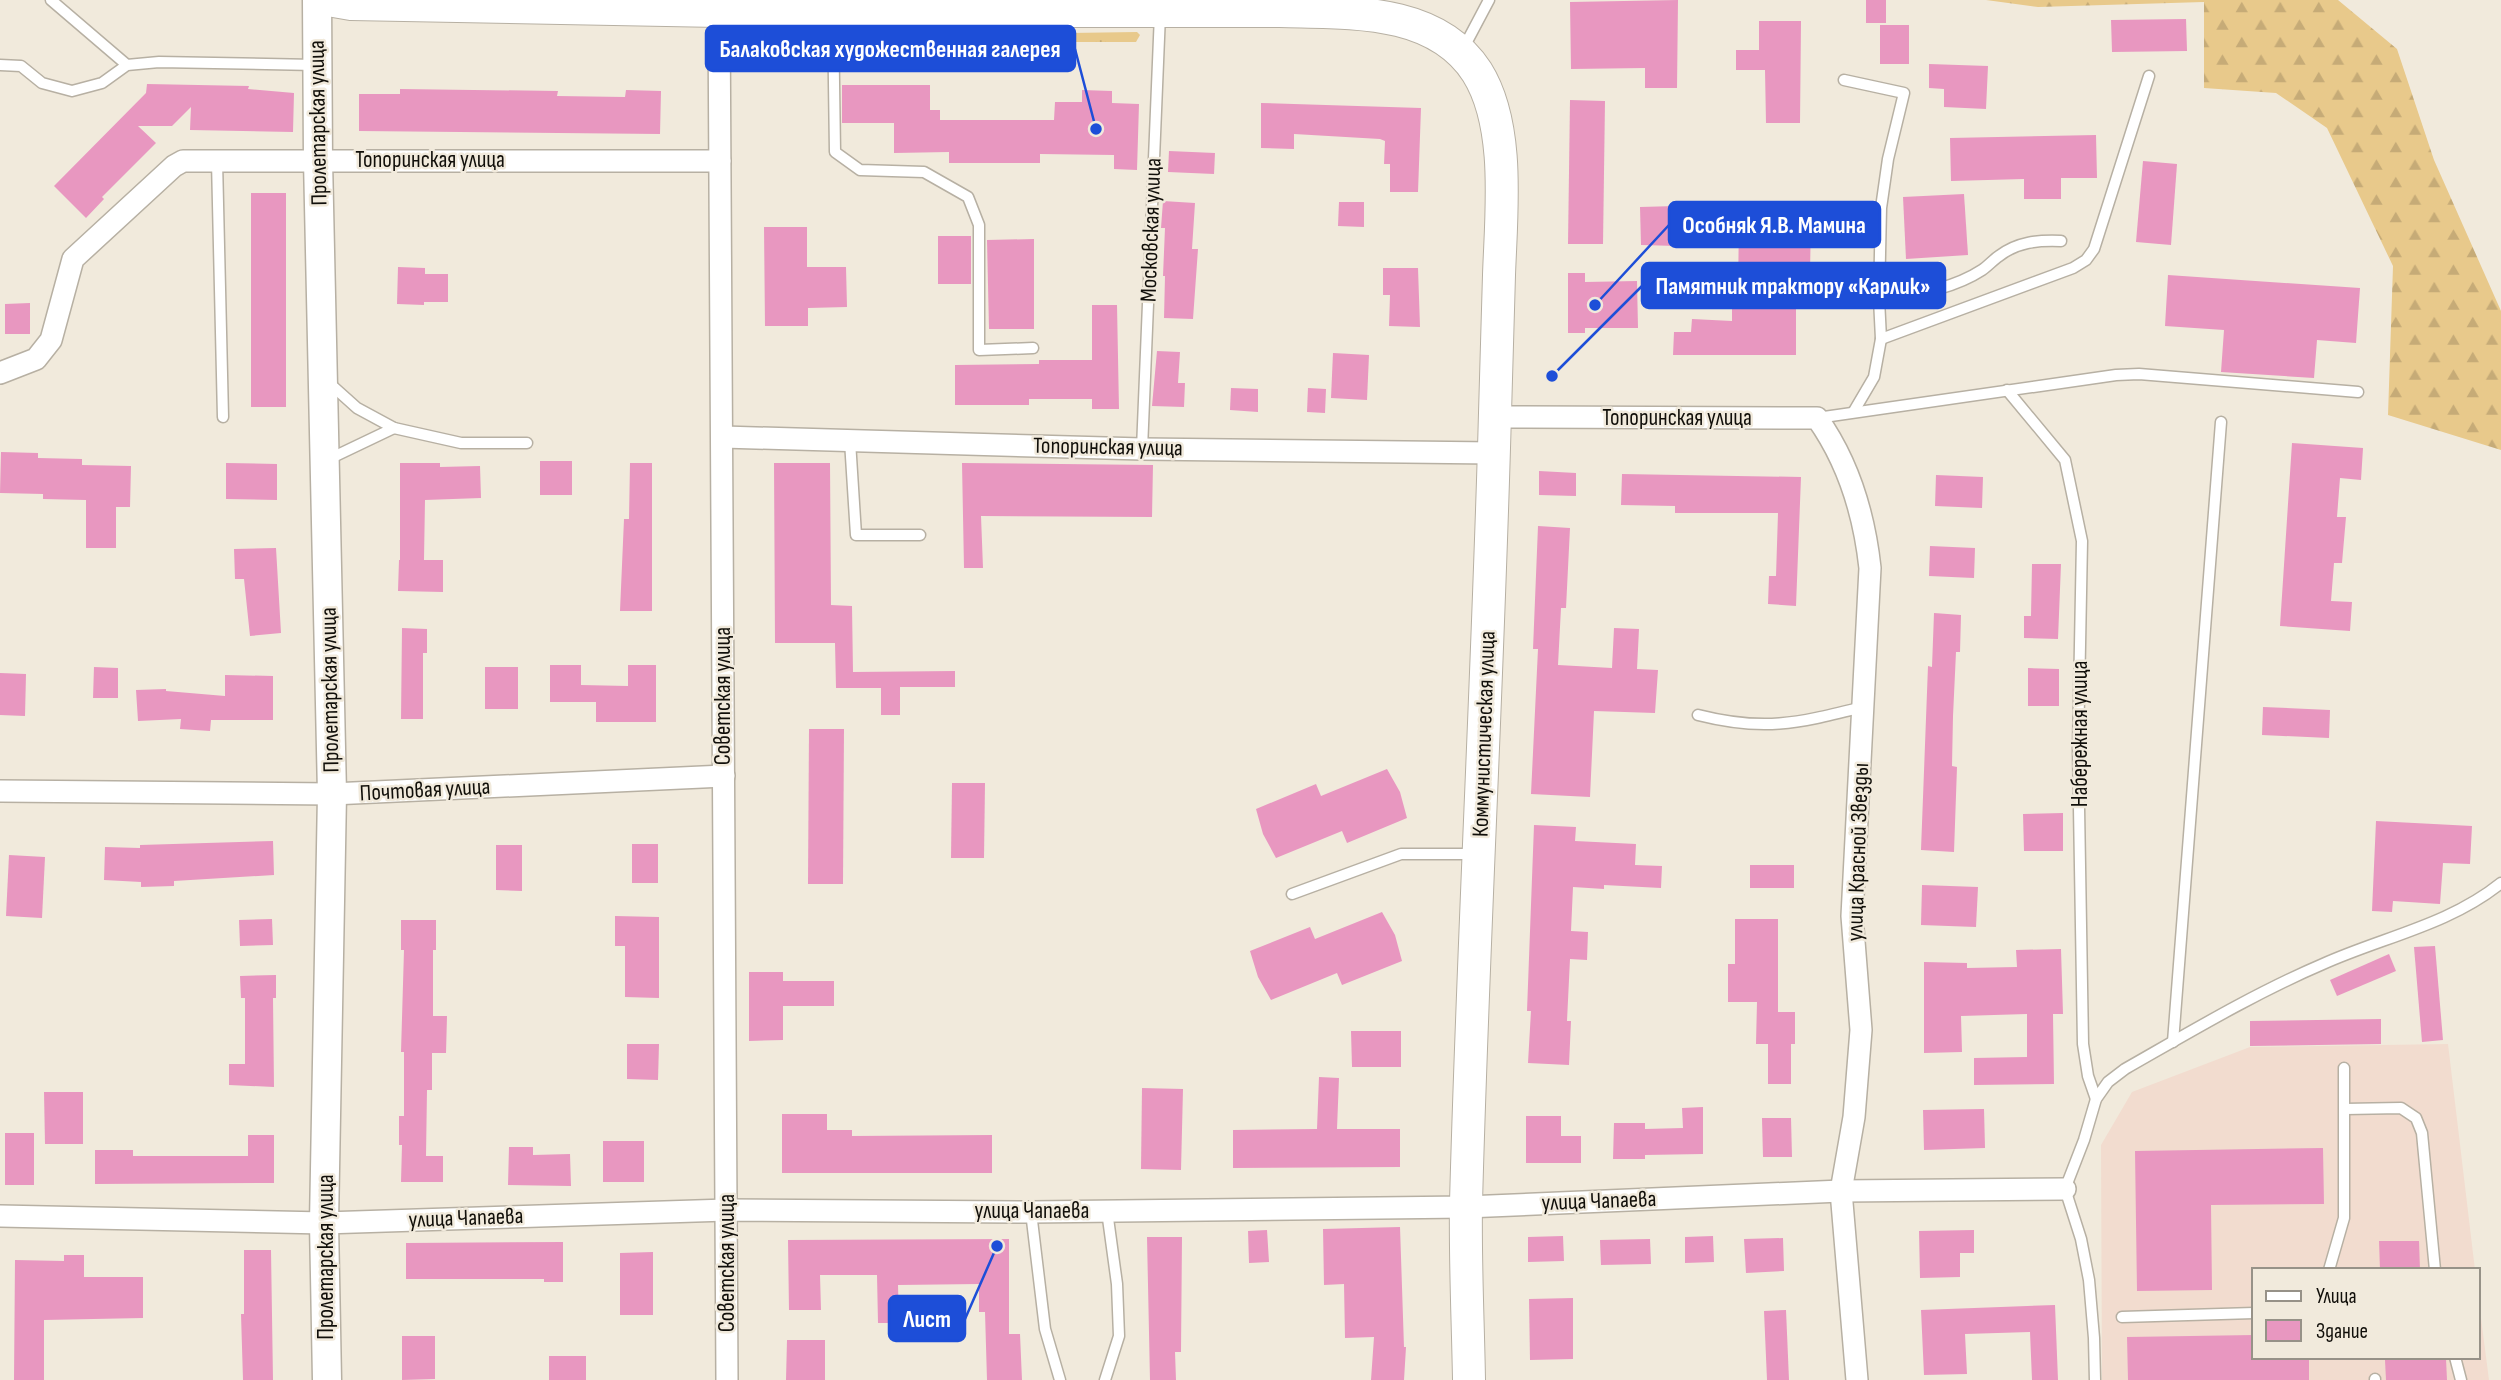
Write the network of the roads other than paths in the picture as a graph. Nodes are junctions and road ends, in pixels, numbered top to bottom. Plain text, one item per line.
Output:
1 (51, 0) edge
2 (317, 0) edge
3 (328, 0) edge
4 (1489, 0) edge
5 (719, 11) junction
6 (833, 11) junction
7 (1160, 11) junction
8 (1460, 53) junction
9 (0, 65) edge
10 (127, 65) junction
11 (317, 65) junction
12 (2149, 76) dead end
13 (1844, 80) dead end
14 (318, 160) junction
15 (217, 161) junction
16 (720, 161) junction
17 (2061, 241) dead end
18 (1879, 299) junction
19 (1881, 339) junction
20 (1033, 348) dead end
21 (0, 373) edge
22 (323, 377) junction
23 (2007, 390) junction
24 (2358, 392) dead end
25 (1854, 411) junction
26 (223, 417) dead end
27 (1495, 417) junction
28 (1817, 418) junction
29 (2221, 422) dead end
30 (394, 428) junction
31 (723, 437) junction
32 (850, 441) junction
33 (527, 443) dead end
34 (1142, 449) junction
35 (1494, 453) junction
36 (325, 461) junction
37 (920, 535) dead end
38 (1863, 707) junction
39 (1698, 715) dead end
40 (724, 776) junction
41 (0, 792) edge
42 (332, 794) junction
43 (1479, 854) junction
44 (2501, 883) edge
45 (1293, 894) dead end
46 (2174, 1042) junction
47 (2344, 1068) dead end
48 (2096, 1098) junction
49 (2345, 1109) junction
50 (2065, 1189) junction
51 (1841, 1191) junction
52 (1466, 1207) junction
53 (727, 1210) junction
54 (1107, 1211) junction
55 (1031, 1212) junction
56 (0, 1216) edge
57 (324, 1223) junction
58 (2330, 1268) edge
59 (2435, 1268) edge
60 (2252, 1313) edge
61 (2122, 1317) dead end
62 (2456, 1359) edge
63 (327, 1380) edge
64 (727, 1380) edge
65 (1060, 1380) edge
66 (1105, 1380) edge
67 (1469, 1380) edge
68 (1857, 1380) edge
69 (2095, 1380) edge
70 (2461, 1380) edge

1 - 10 lane
2 - 11 street, Пролетарская улица
3 - 5 main road, Коммунистическая улица
4 - 8 lane
5 - 6 main road, Коммунистическая улица
5 - 16 street, Советская улица
6 - 7 main road, Коммунистическая улица
6 - 20 lane
7 - 8 main road, Коммунистическая улица
7 - 34 lane, Московская улица
8 - 27 main road, Коммунистическая улица
9 - 10 lane
10 - 11 lane
11 - 14 street, Пролетарская улица
12 - 19 lane
13 - 18 lane
14 - 15 street, Топоринская улица
14 - 16 street, Топоринская улица
14 - 22 street, Пролетарская улица
15 - 21 street, Топоринская улица
15 - 26 lane
16 - 31 street, Советская улица
17 - 18 lane
18 - 19 lane
19 - 25 lane
22 - 30 lane
22 - 36 street, Пролетарская улица
23 - 24 lane
23 - 25 lane
23 - 48 lane, Набережная улица
25 - 28 lane
27 - 28 street, Топоринская улица
27 - 35 main road, Коммунистическая улица
28 - 38 street, улица Красной Звезды
29 - 46 lane
30 - 33 lane
30 - 36 lane
31 - 32 street, Топоринская улица
31 - 40 street, Советская улица
32 - 34 street, Топоринская улица
32 - 37 lane
34 - 35 street, Топоринская улица
35 - 43 main road, Коммунистическая улица
36 - 42 street, Пролетарская улица
38 - 39 lane
38 - 51 street, улица Красной Звезды
40 - 42 street, Почтовая улица
40 - 53 street, Советская улица
41 - 42 street, Почтовая улица
42 - 57 street, Пролетарская улица
43 - 45 lane
43 - 52 main road, Коммунистическая улица
44 - 46 lane
46 - 48 lane
47 - 49 lane
48 - 50 lane
49 - 58 lane
49 - 59 lane
50 - 51 street, улица Чапаева
50 - 69 lane
51 - 52 street, улица Чапаева
51 - 68 street, улица Красной Звезды
52 - 54 street, улица Чапаева
52 - 67 main road, Коммунистическая улица
53 - 55 street, улица Чапаева
53 - 57 street, улица Чапаева
53 - 64 street, Советская улица
54 - 55 street, улица Чапаева
54 - 66 lane
55 - 65 lane
56 - 57 street, улица Чапаева
57 - 63 street, Пролетарская улица
60 - 61 lane
62 - 70 lane

